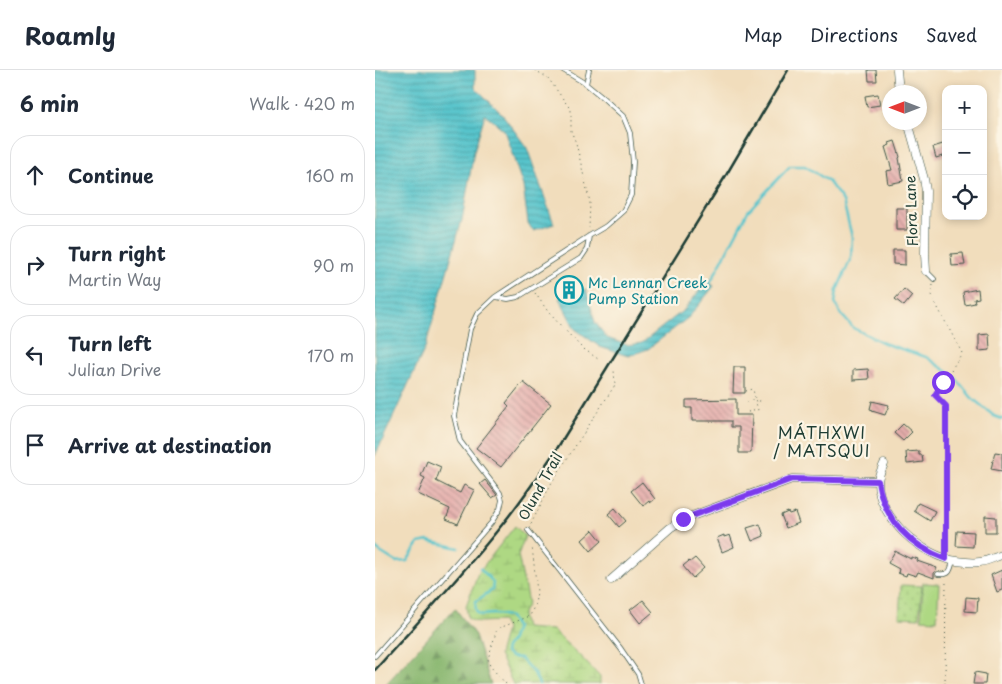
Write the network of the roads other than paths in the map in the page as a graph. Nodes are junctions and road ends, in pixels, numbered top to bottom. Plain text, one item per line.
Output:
1 (563, 70) edge
2 (589, 70) edge
3 (897, 70) edge
4 (586, 84) junction
5 (898, 85) edge
6 (910, 130) edge
7 (589, 236) junction
8 (926, 271) joint
9 (934, 280) road end
10 (495, 297) junction
11 (884, 464) dead end
12 (878, 481) junction
13 (528, 530) road end
14 (1002, 555) edge
15 (950, 560) junction
16 (938, 574) dead end
17 (611, 580) dead end
18 (375, 656) edge
19 (641, 684) edge

1 - 4 lane
2 - 4 lane
3 - 5 street
4 - 7 lane
6 - 8 street, Flora Lane
7 - 10 lane
7 - 10 lane
8 - 9 lane
10 - 18 lane
11 - 12 street
12 - 15 street
12 - 17 street
13 - 19 lane
14 - 15 street
15 - 16 lane

